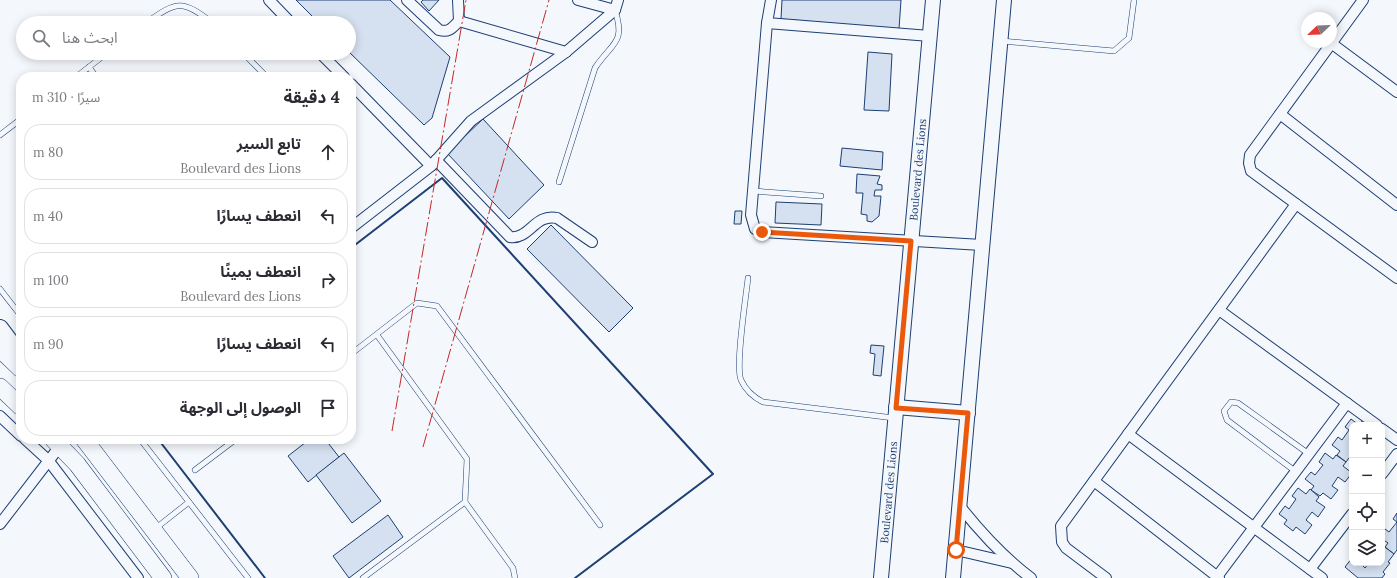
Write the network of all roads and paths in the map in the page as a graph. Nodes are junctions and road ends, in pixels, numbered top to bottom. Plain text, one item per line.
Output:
1 (269, 0) edge
2 (407, 0) edge
3 (458, 0) edge
4 (578, 0) edge
5 (772, 0) edge
6 (933, 0) edge
7 (1004, 0) edge
8 (1134, 0) edge
9 (1363, 0) edge
10 (616, 5) edge
11 (155, 16) edge
12 (206, 16) edge
13 (284, 16) edge
14 (459, 21) junction
15 (767, 23) junction
16 (1337, 35) edge
17 (930, 36) junction
18 (1001, 40) junction
19 (1337, 47) edge
20 (1327, 48) edge
21 (566, 52) junction
22 (98, 60) edge
23 (250, 60) edge
24 (327, 60) edge
25 (89, 67) junction
26 (82, 72) edge
27 (92, 72) edge
28 (262, 72) edge
29 (339, 72) edge
30 (356, 89) edge
31 (1397, 92) edge
32 (1280, 114) junction
33 (16, 123) edge
34 (0, 135) edge
35 (434, 163) junction
36 (559, 182) dead end
37 (753, 191) junction
38 (821, 196) dead end
39 (1296, 204) junction
40 (1397, 205) edge
41 (356, 224) edge
42 (911, 241) junction
43 (592, 242) dead end
44 (982, 245) junction
45 (748, 278) dead end
46 (1397, 278) edge
47 (0, 289) edge
48 (16, 310) edge
49 (1219, 310) junction
50 (0, 328) edge
51 (377, 334) junction
52 (14, 346) edge
53 (356, 350) edge
54 (0, 387) edge
55 (16, 402) edge
56 (1347, 403) junction
57 (895, 413) junction
58 (968, 413) junction
59 (0, 416) edge
60 (1373, 422) edge
61 (16, 431) edge
62 (1385, 431) edge
63 (1128, 434) junction
64 (1397, 440) edge
65 (30, 444) edge
66 (56, 444) edge
67 (59, 444) edge
68 (88, 444) edge
69 (144, 444) edge
70 (229, 444) edge
71 (1309, 454) junction
72 (1397, 454) edge
73 (48, 460) junction
74 (195, 470) dead end
75 (1385, 470) edge
76 (1295, 471) junction
77 (1094, 480) junction
78 (190, 502) junction
79 (465, 502) junction
80 (959, 505) junction
81 (2, 518) edge
82 (1349, 518) edge
83 (600, 525) dead end
84 (1254, 527) junction
85 (154, 530) junction
86 (956, 550) junction
87 (1012, 563) junction
88 (1310, 569) junction
89 (1217, 577) edge
90 (138, 578) edge
91 (163, 578) edge
92 (190, 578) edge
93 (248, 578) edge
94 (363, 578) edge
95 (515, 578) edge
96 (881, 578) edge
97 (953, 578) edge
98 (1031, 578) edge
99 (1106, 578) edge
100 (1322, 578) edge

1 - 13 street
2 - 14 street
3 - 14 street
4 - 10 street
5 - 15 street
6 - 17 main road, Boulevard des Lions
7 - 18 main road
8 - 18 lane
9 - 16 street
10 - 21 street
10 - 36 lane
11 - 12 lane
14 - 21 street
15 - 17 street
15 - 37 street
17 - 42 main road, Boulevard des Lions
18 - 44 main road
19 - 31 street
20 - 32 street
21 - 35 street
22 - 25 lane
23 - 28 lane
24 - 29 street
25 - 26 lane
25 - 27 lane
30 - 35 street
32 - 39 street
32 - 40 street
33 - 34 lane
35 - 41 street
35 - 43 street
37 - 38 lane
37 - 42 street
39 - 46 street
39 - 49 street
42 - 44 street
42 - 57 main road, Boulevard des Lions
44 - 58 main road
45 - 57 lane
47 - 48 lane
49 - 56 street
49 - 63 street
50 - 52 main road
51 - 53 lane
51 - 79 lane
51 - 83 lane
54 - 55 highway
56 - 60 street
56 - 71 street
57 - 58 main road
57 - 96 main road, Boulevard des Lions
58 - 80 main road
59 - 61 street
62 - 64 street
63 - 77 street
63 - 84 street
65 - 73 street
66 - 73 street
67 - 91 highway
68 - 85 highway
69 - 78 lane
70 - 74 lane
71 - 76 street
71 - 76 lane
72 - 75 street
73 - 81 street
73 - 90 street
76 - 84 street
77 - 89 street
77 - 99 street
78 - 85 lane
78 - 93 lane
79 - 94 lane
79 - 95 lane
80 - 86 main road
80 - 87 street
82 - 88 street
84 - 88 street
84 - 89 street
85 - 92 highway
86 - 87 street
86 - 97 main road
87 - 98 street
88 - 100 street

